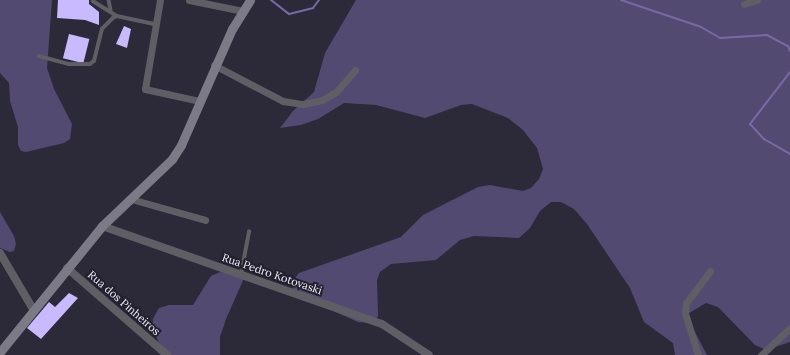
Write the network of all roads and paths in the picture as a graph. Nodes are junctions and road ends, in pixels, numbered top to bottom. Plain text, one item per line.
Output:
1 (109, 0) edge
2 (160, 0) edge
3 (189, 0) edge
4 (250, 0) edge
5 (757, 0) edge
6 (93, 1) dead end
7 (744, 4) dead end
8 (111, 10) junction
9 (243, 11) junction
10 (117, 16) junction
11 (155, 24) junction
12 (38, 56) dead end
13 (214, 65) junction
14 (355, 70) dead end
15 (200, 101) junction
16 (130, 199) junction
17 (205, 220) dead end
18 (102, 226) junction
19 (249, 232) dead end
20 (0, 253) edge
21 (67, 268) junction
22 (710, 271) dead end
23 (241, 275) junction
24 (34, 309) junction
25 (790, 328) edge
26 (0, 352) edge
27 (167, 355) edge
28 (429, 355) edge
29 (698, 355) edge
30 (761, 355) edge

1 - 8 lane
2 - 11 street
3 - 9 street
4 - 9 main road
5 - 7 street
6 - 8 lane
8 - 10 lane
9 - 13 main road
10 - 11 lane
10 - 12 lane
11 - 15 street
13 - 14 street
13 - 15 main road
15 - 16 main road
16 - 17 street
16 - 18 main road
18 - 21 main road
18 - 23 street, Rua Pedro Kotovaski
19 - 23 lane
20 - 24 street
21 - 24 main road
21 - 27 street, Rua dos Pinheiros
22 - 29 street
23 - 28 street, Rua Pedro Kotovaski
24 - 26 main road
25 - 30 street

